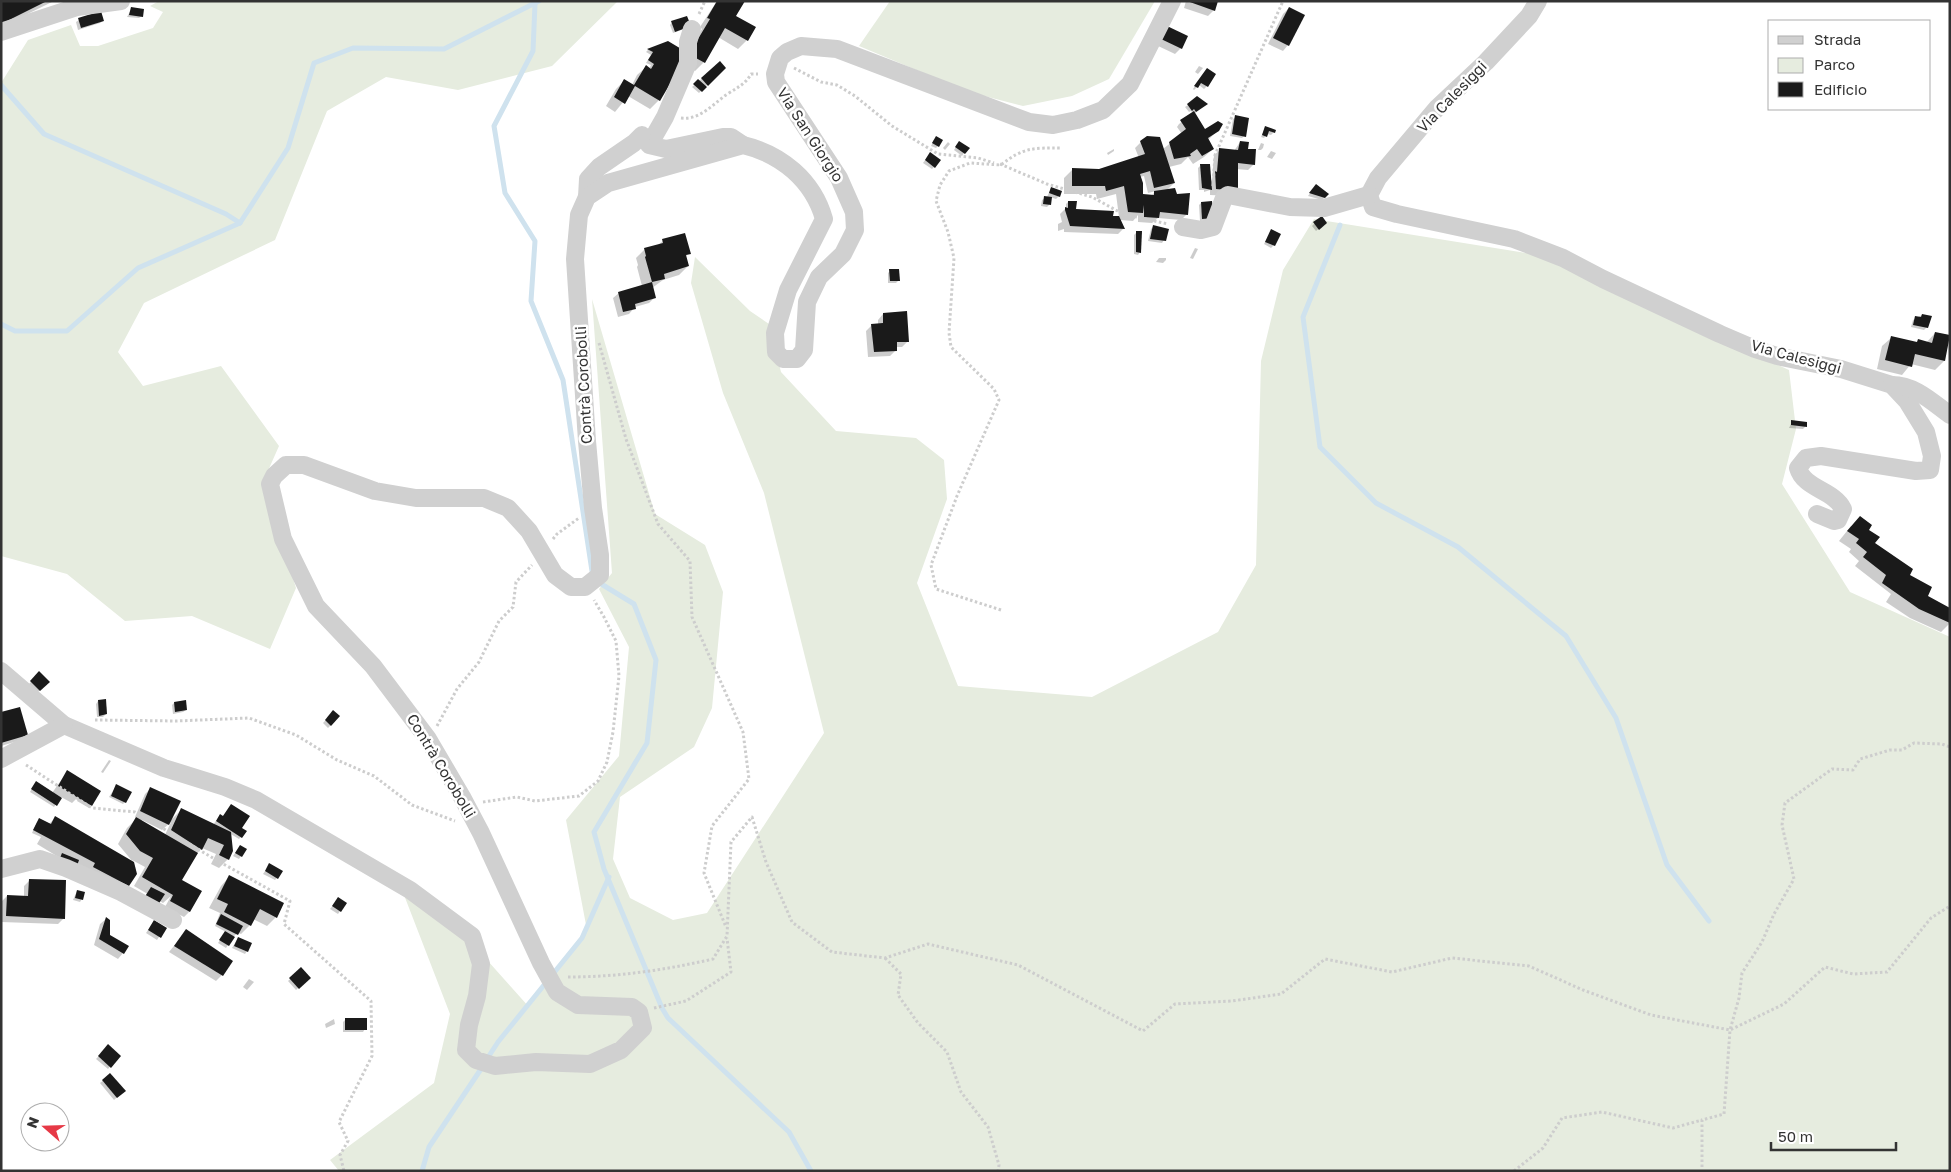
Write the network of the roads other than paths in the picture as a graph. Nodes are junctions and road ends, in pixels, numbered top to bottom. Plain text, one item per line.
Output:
1 (121, 1) edge
2 (1538, 1) edge
3 (1171, 2) edge
4 (692, 29) dead end
5 (1, 32) edge
6 (642, 135) dead end
7 (743, 145) junction
8 (1369, 195) junction
9 (587, 197) junction
10 (1183, 227) road end
11 (1892, 385) junction
12 (1950, 415) edge
13 (1817, 514) dead end
14 (1, 671) edge
15 (64, 725) junction
16 (6, 757) edge
17 (1, 869) edge
18 (173, 920) dead end

1 - 5 street
2 - 8 street, Via Calesiggi
3 - 7 street, Via San Giorgio
4 - 7 street
6 - 9 street, Contrà Corobolli
7 - 9 street
8 - 10 street
8 - 11 street, Via Calesiggi
9 - 15 street, Contrà Corobolli
11 - 12 street
11 - 13 street
14 - 15 street
15 - 16 street
17 - 18 street

